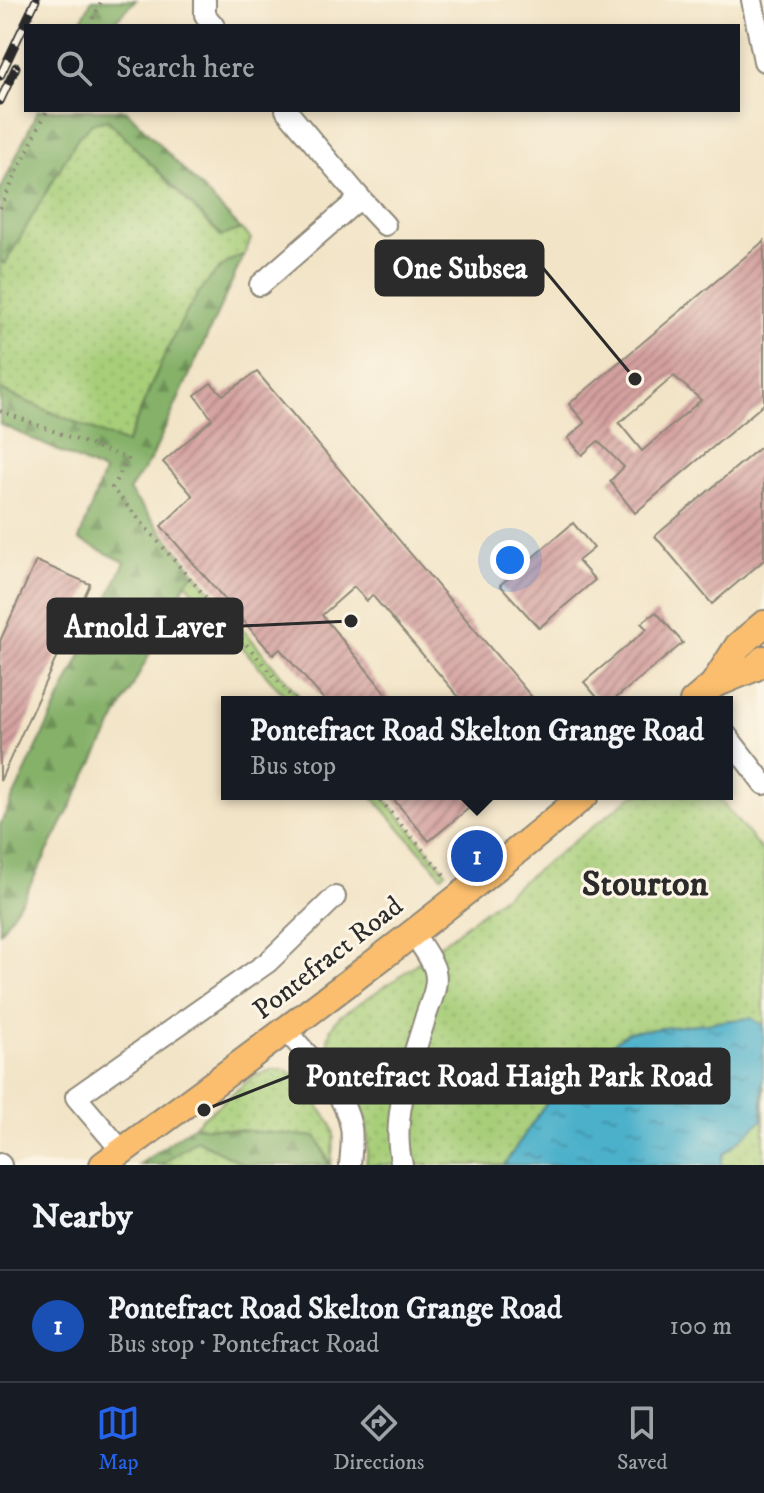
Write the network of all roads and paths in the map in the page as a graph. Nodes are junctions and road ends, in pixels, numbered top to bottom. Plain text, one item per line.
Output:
1 (102, 0) edge
2 (205, 0) edge
3 (752, 0) edge
4 (90, 24) edge
5 (212, 24) edge
6 (764, 61) edge
7 (46, 112) edge
8 (288, 112) edge
9 (360, 198) junction
10 (0, 208) edge
11 (385, 225) dead end
12 (260, 285) dead end
13 (0, 411) edge
14 (764, 624) edge
15 (764, 659) edge
16 (291, 696) edge
17 (702, 696) edge
18 (703, 696) edge
19 (733, 744) edge
20 (764, 784) edge
21 (380, 800) edge
22 (579, 800) edge
23 (443, 874) dead end
24 (335, 897) dead end
25 (413, 933) junction
26 (287, 1031) junction
27 (112, 1158) edge
28 (350, 1165) edge
29 (402, 1165) edge

1 - 4 path
2 - 5 street
3 - 6 street
7 - 10 path
8 - 9 street
9 - 11 street
9 - 12 street
13 - 16 path
14 - 17 main road
15 - 18 main road
19 - 20 street
21 - 23 path
22 - 25 main road, Pontefract Road
24 - 27 street
25 - 26 main road, Pontefract Road
25 - 29 street
26 - 27 main road, Pontefract Road
26 - 28 street

